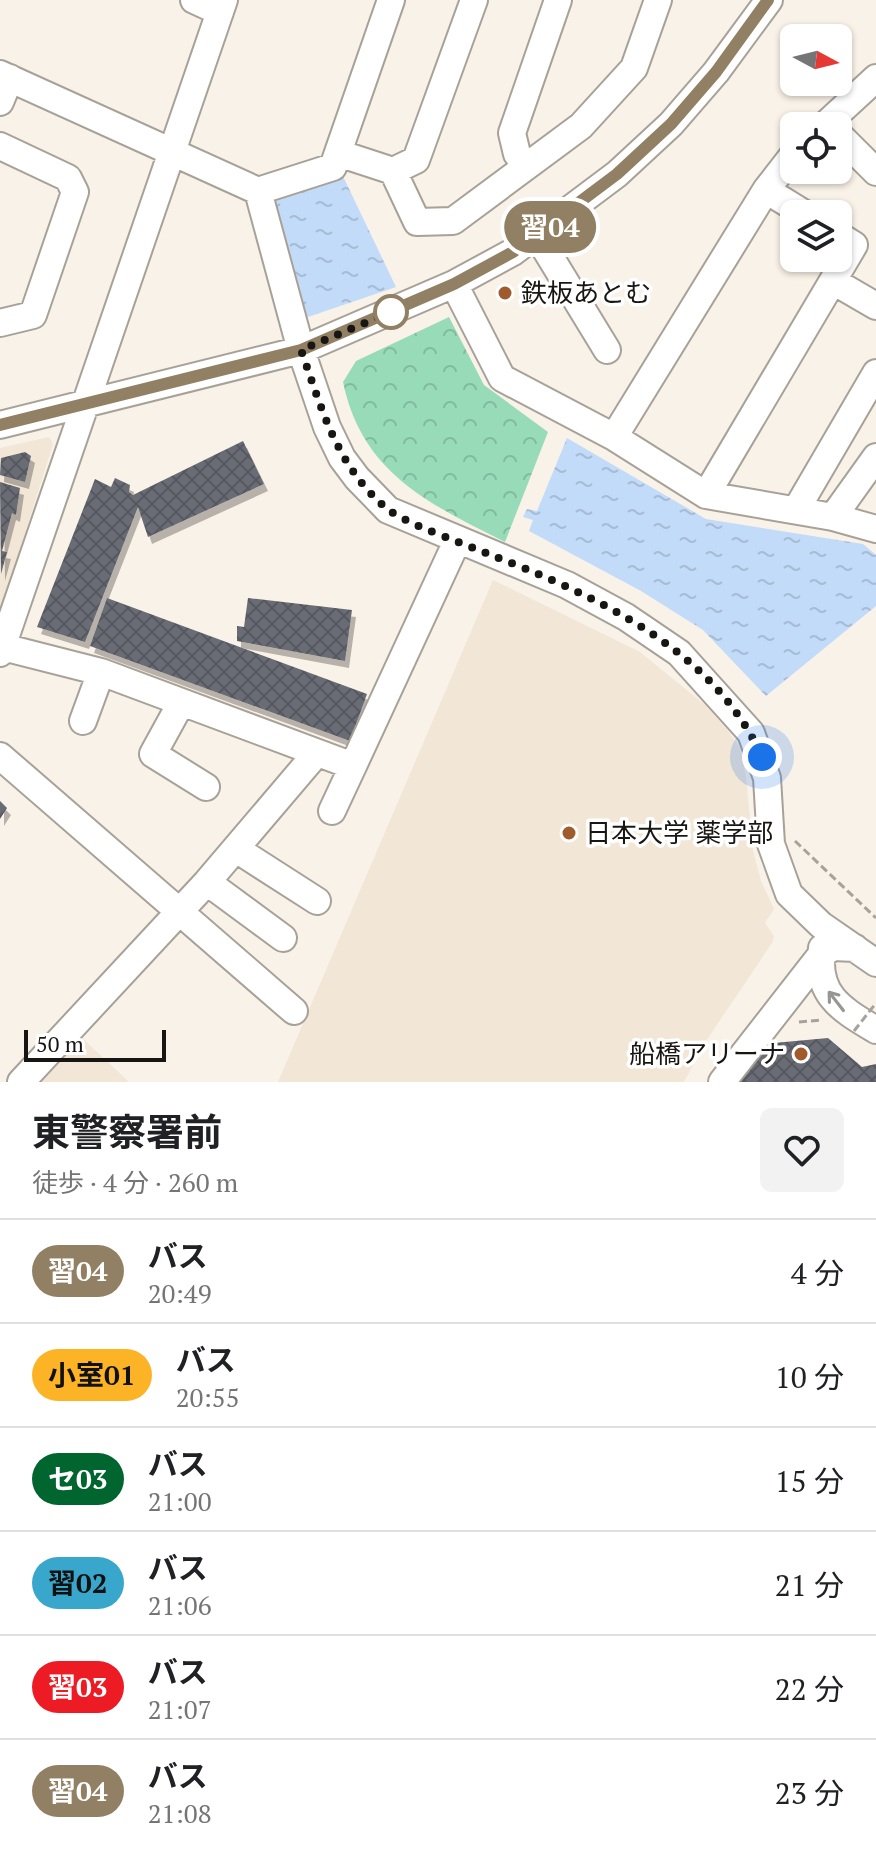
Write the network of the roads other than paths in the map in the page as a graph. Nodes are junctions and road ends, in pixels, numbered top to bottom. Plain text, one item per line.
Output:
1 (194, 0) edge
2 (391, 0) edge
3 (474, 0) edge
4 (558, 0) edge
5 (658, 0) edge
6 (769, 0) edge
7 (222, 6) edge
8 (876, 78) edge
9 (3, 85) edge
10 (844, 112) edge
11 (0, 146) edge
12 (852, 149) edge
13 (170, 152) junction
14 (338, 153) junction
15 (527, 166) junction
16 (393, 171) junction
17 (780, 172) edge
18 (876, 172) edge
19 (766, 190) junction
20 (258, 191) junction
21 (782, 200) edge
22 (538, 237) junction
23 (838, 272) edge
24 (833, 281) junction
25 (454, 284) junction
26 (876, 306) edge
27 (0, 323) edge
28 (301, 350) junction
29 (607, 350) dead end
30 (876, 373) edge
31 (86, 404) junction
32 (0, 425) edge
33 (614, 437) junction
34 (876, 457) edge
35 (706, 495) junction
36 (796, 510) junction
37 (833, 517) junction
38 (876, 529) edge
39 (457, 541) junction
40 (1, 650) edge
41 (101, 672) junction
42 (181, 703) junction
43 (83, 721) dead end
44 (315, 755) junction
45 (0, 756) edge
46 (353, 766) junction
47 (206, 787) dead end
48 (332, 811) dead end
49 (236, 849) junction
50 (207, 882) junction
51 (317, 901) dead end
52 (180, 910) junction
53 (821, 925) junction
54 (283, 938) dead end
55 (855, 948) junction
56 (821, 955) junction
57 (876, 963) edge
58 (294, 1011) dead end
59 (865, 1031) edge
60 (21, 1082) edge
61 (722, 1082) edge

1 - 7 street
2 - 14 street
3 - 16 street
4 - 15 street
5 - 15 street
6 - 22 street
7 - 13 street
8 - 10 street
9 - 13 street
11 - 27 street
12 - 18 street
13 - 20 street
13 - 31 street
14 - 16 street
14 - 20 street
15 - 16 street
17 - 19 street
19 - 21 street
19 - 33 street
20 - 28 street
22 - 25 street
22 - 29 street
23 - 24 street
24 - 26 street
24 - 35 street
25 - 28 street
25 - 33 street
28 - 31 street
28 - 39 street
30 - 36 street
31 - 32 street
31 - 40 street
33 - 35 street
34 - 37 street
35 - 36 street
36 - 37 street
37 - 38 street
39 - 46 street
39 - 53 street
40 - 41 street
41 - 42 street
41 - 43 street
42 - 44 street
42 - 47 street
44 - 46 street
44 - 49 street
45 - 52 street
46 - 48 street
49 - 50 street
49 - 51 street
50 - 52 street
50 - 54 street
52 - 58 street
52 - 60 street
53 - 55 street
53 - 56 street
55 - 56 street
55 - 57 street
59 -> 56 street
56 - 61 street

